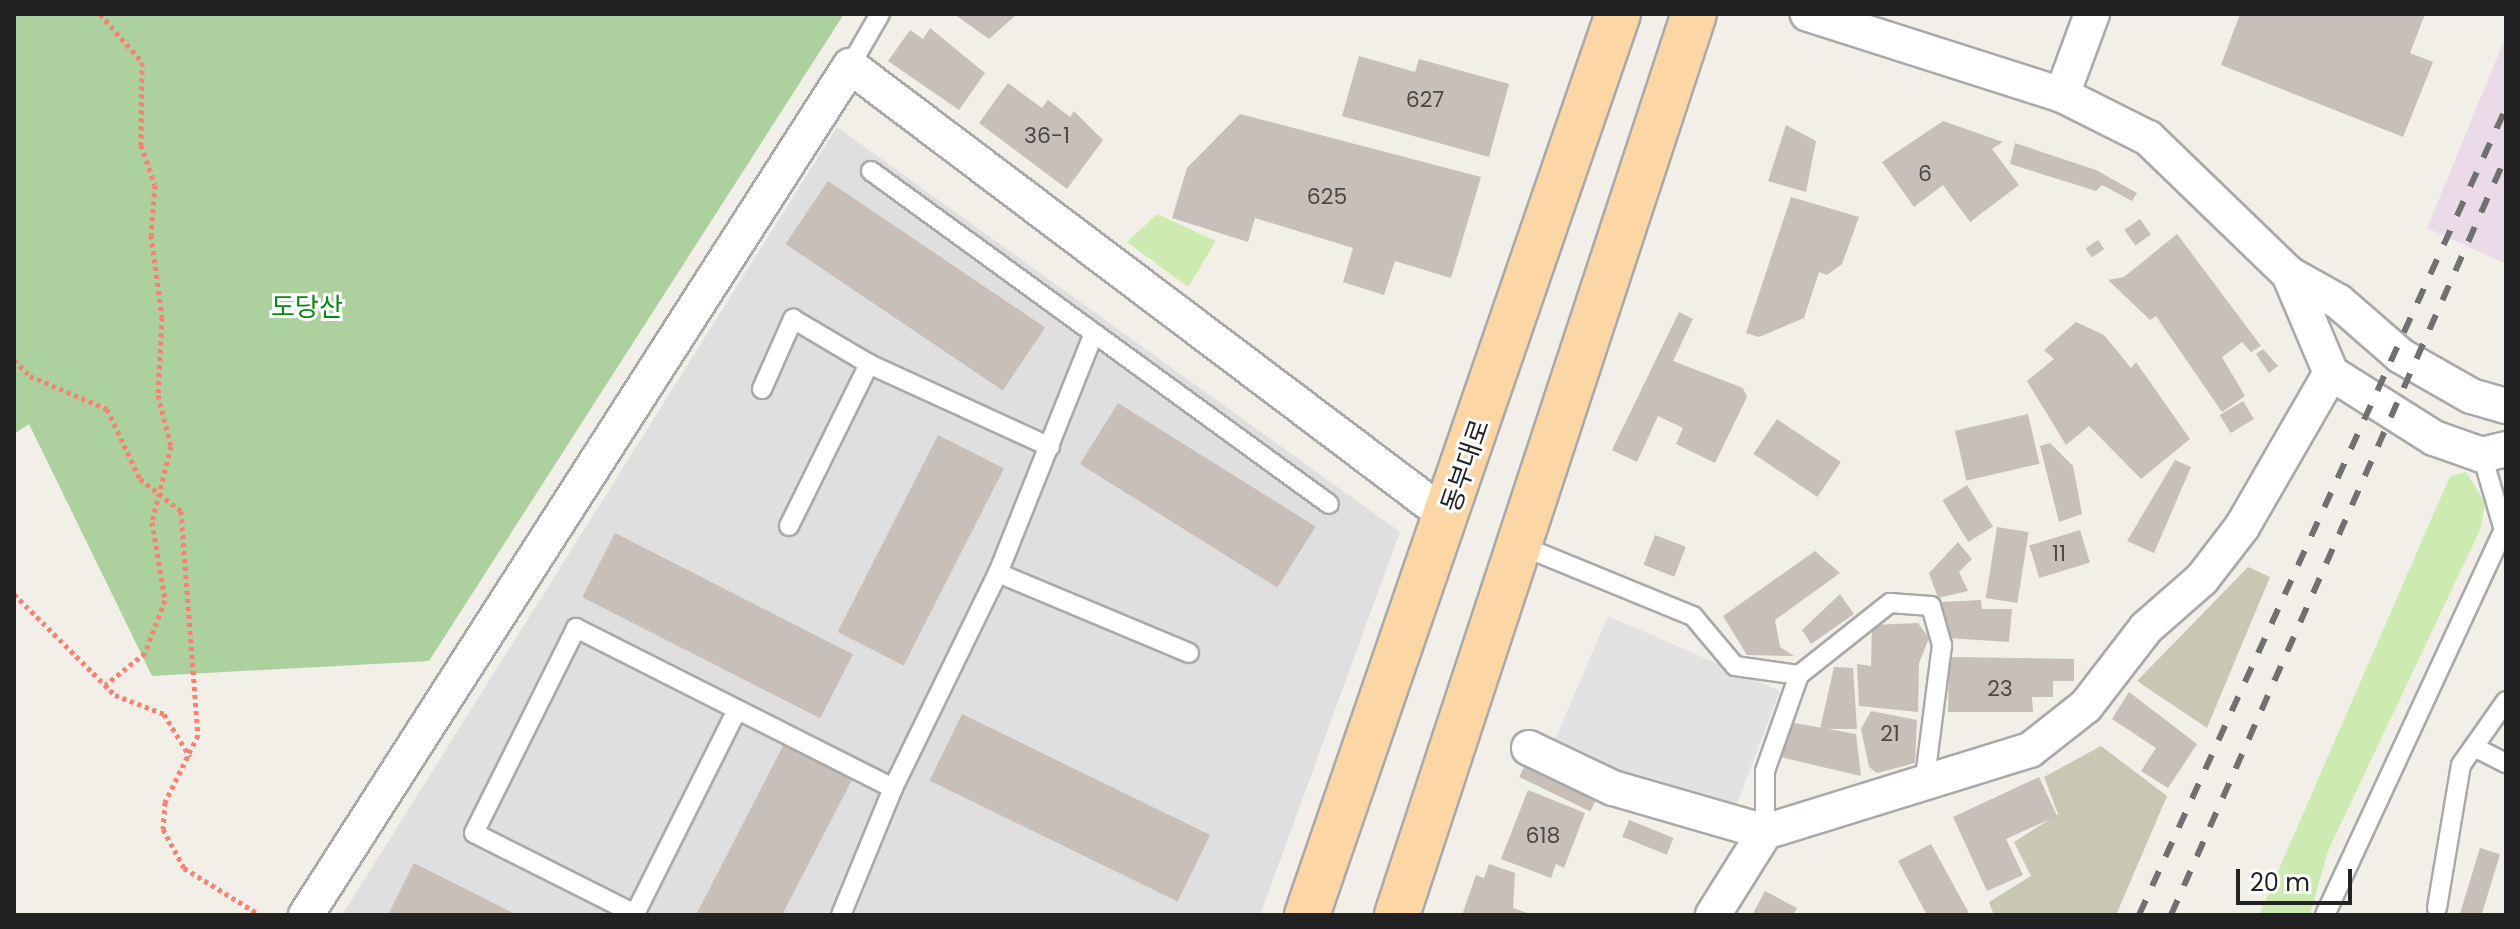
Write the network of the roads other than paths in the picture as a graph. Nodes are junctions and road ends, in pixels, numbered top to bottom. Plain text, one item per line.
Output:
1 (880, 14) edge
2 (1618, 14) edge
3 (1694, 14) edge
4 (1808, 14) edge
5 (2092, 14) edge
6 (1886, 26) edge
7 (850, 66) junction
8 (2062, 95) junction
9 (871, 171) dead end
10 (2289, 274) junction
11 (1094, 333) junction
12 (869, 364) junction
13 (2331, 373) junction
14 (762, 389) dead end
15 (2506, 406) edge
16 (1050, 447) junction
17 (2494, 452) edge
18 (1329, 504) dead end
19 (1449, 518) junction
20 (789, 526) dead end
21 (1522, 546) junction
22 (998, 573) junction
23 (1189, 653) dead end
24 (1799, 675) junction
25 (2506, 701) edge
26 (737, 710) junction
27 (2474, 747) junction
28 (1529, 748) dead end
29 (2506, 763) edge
30 (893, 788) junction
31 (1923, 788) junction
32 (1765, 832) junction
33 (2437, 908) dead end
34 (306, 915) edge
35 (841, 915) edge
36 (1307, 915) edge
37 (1397, 915) edge
38 (1713, 915) edge
39 (2325, 915) edge

1 - 7 lane
2 - 19 main road, 동부대로
3 - 21 main road
4 - 6 street
5 - 8 street
6 - 8 street
7 - 19 street
7 - 34 street
8 - 10 street
9 - 11 lane
10 - 13 street
10 - 15 street
11 - 16 lane
11 - 18 lane
12 - 14 lane
12 - 16 lane
12 - 20 lane
13 - 17 street
13 - 31 street
16 - 22 lane
17 - 39 lane
19 - 36 main road, 동부대로
21 - 24 lane
21 - 37 main road
22 - 23 lane
22 - 30 lane
24 - 31 lane
24 - 32 lane
25 - 27 lane
26 - 26 lane
26 - 30 lane
27 - 29 lane
27 - 33 lane
28 - 32 street
30 - 35 lane
31 - 32 street
32 - 38 street

